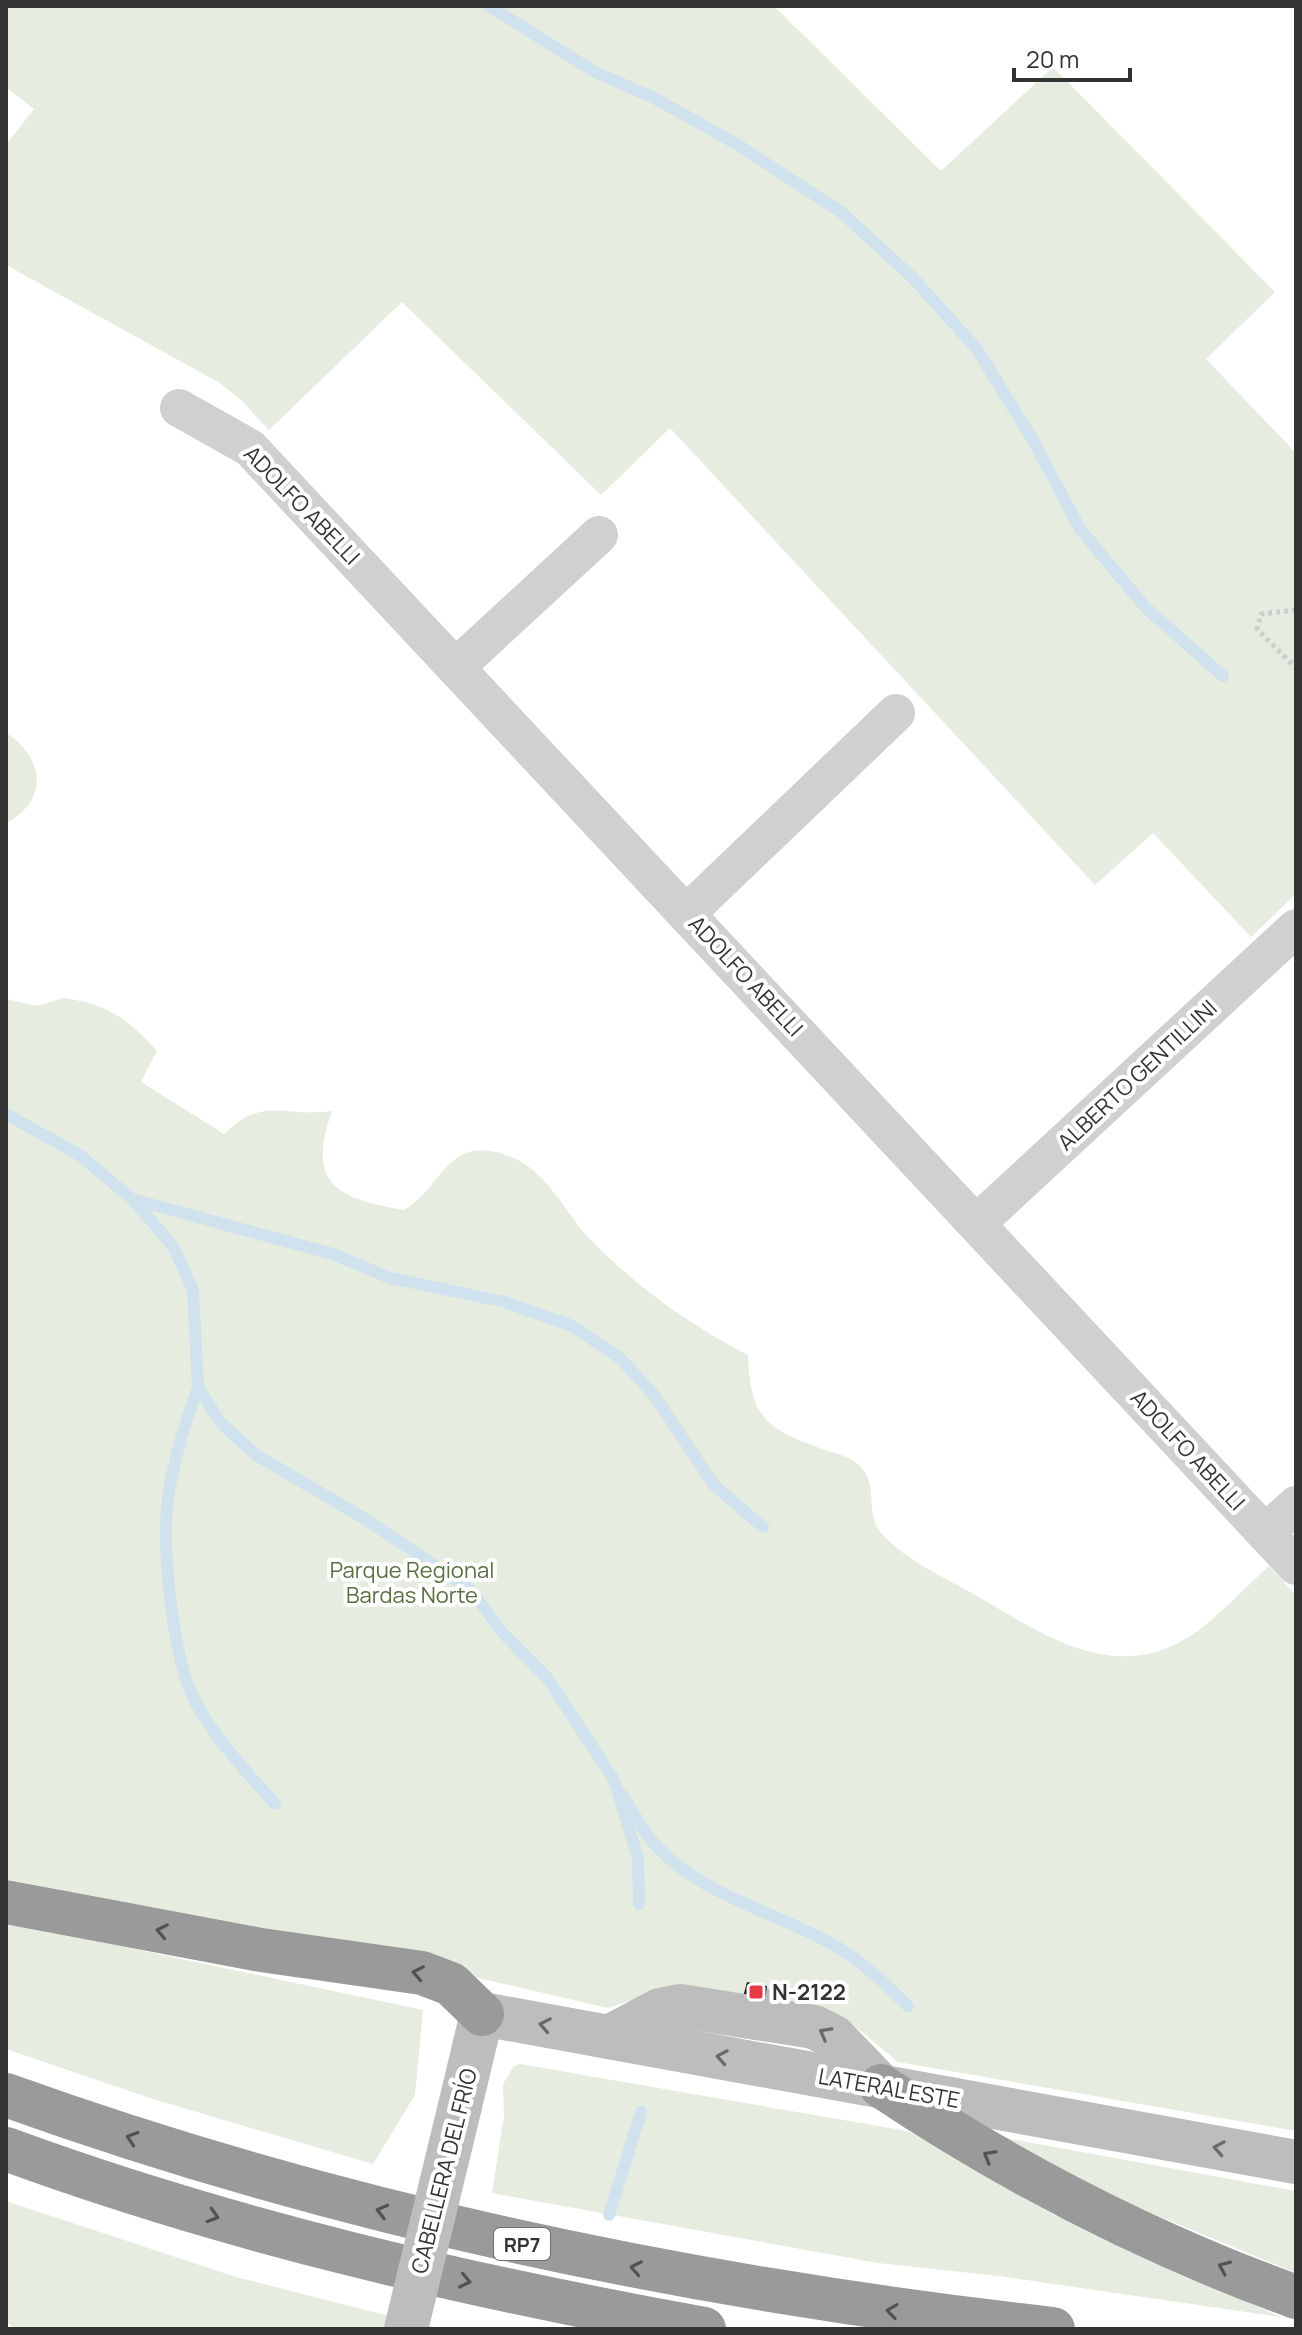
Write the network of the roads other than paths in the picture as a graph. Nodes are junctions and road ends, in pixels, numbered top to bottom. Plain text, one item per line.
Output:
1 (179, 408) dead end
2 (599, 535) dead end
3 (456, 667) junction
4 (896, 713) dead end
5 (687, 913) junction
6 (1296, 928) edge
7 (978, 1222) junction
8 (1296, 1505) edge
9 (1265, 1533) junction
10 (1296, 1566) edge
11 (6, 1902) edge
12 (482, 2014) junction
13 (881, 2086) junction
14 (6, 2095) edge
15 (6, 2149) edge
16 (1296, 2162) edge
17 (1296, 2297) edge
18 (406, 2329) edge
19 (704, 2329) edge
20 (1053, 2329) edge

1 - 3 street, ADOLFO ABELLI
2 - 3 street
3 - 5 street, ADOLFO ABELLI
4 - 5 street
5 - 7 street, ADOLFO ABELLI
6 - 7 street, ALBERTO GENTILLINI
7 - 9 street, ADOLFO ABELLI
8 - 9 street
9 - 10 street, ADOLFO ABELLI
12 -> 11 highway
13 -> 12 main road
12 - 18 main road, CABELLERA DEL FRÍO, bridge
16 -> 13 main road, LATERAL ESTE
17 -> 13 highway
20 -> 14 highway, RP7
15 -> 19 highway, RP7

